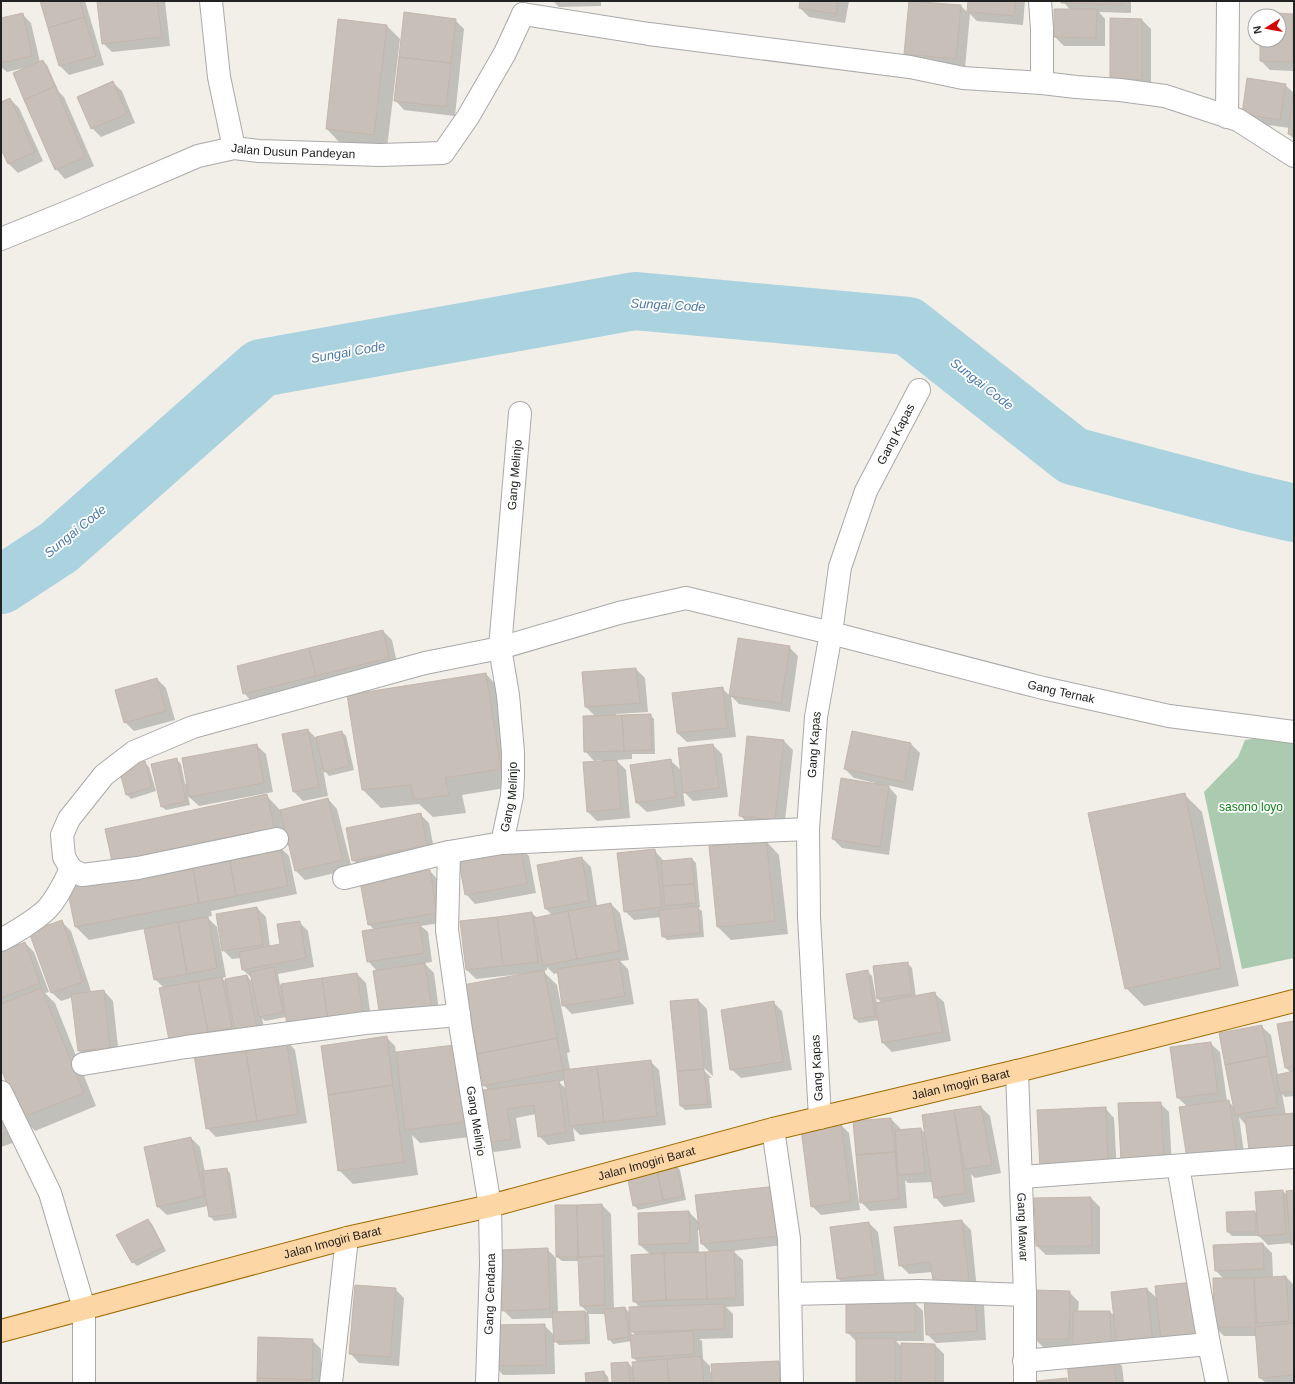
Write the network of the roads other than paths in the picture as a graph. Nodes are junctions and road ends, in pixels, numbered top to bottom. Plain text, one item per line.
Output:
1 (211, 1) edge
2 (1040, 1) edge
3 (1228, 1) edge
4 (520, 8) edge
5 (1042, 83) junction
6 (1226, 117) junction
7 (234, 148) junction
8 (1294, 156) edge
9 (1, 239) edge
10 (918, 390) dead end
11 (520, 413) dead end
12 (831, 633) junction
13 (500, 648) junction
14 (1294, 732) edge
15 (808, 829) junction
16 (277, 839) dead end
17 (502, 843) junction
18 (449, 852) junction
19 (71, 869) junction
20 (344, 878) dead end
21 (1, 940) edge
22 (1294, 1001) edge
23 (460, 1015) junction
24 (83, 1064) dead end
25 (1017, 1071) junction
26 (1, 1092) edge
27 (820, 1118) junction
28 (773, 1129) junction
29 (1294, 1157) edge
30 (1178, 1166) junction
31 (1022, 1177) junction
32 (490, 1206) junction
33 (347, 1238) junction
34 (790, 1294) junction
35 (1025, 1295) junction
36 (84, 1308) junction
37 (1, 1331) edge
38 (1209, 1344) junction
39 (1024, 1361) junction
40 (84, 1383) edge
41 (331, 1383) edge
42 (487, 1383) edge
43 (792, 1383) edge
44 (1025, 1383) edge
45 (1217, 1383) edge

1 - 7 street
2 - 5 street
3 - 6 street
4 - 5 street
4 - 7 street, Jalan Dusun Pandeyan
5 - 6 street
6 - 8 street
7 - 9 street, Jalan Dusun Pandeyan
10 - 12 street, Gang Kapas
11 - 13 street, Gang Melinjo
12 - 13 street, Gang Ternak
12 - 14 street, Gang Ternak
12 - 15 street, Gang Kapas
13 - 17 street, Gang Melinjo
13 - 19 street, Gang Ternak
15 - 17 street
15 - 27 street, Gang Kapas
16 - 19 street
17 - 18 street, Gang Melinjo
18 - 20 street
18 - 23 street, Gang Melinjo
19 - 21 street
22 - 25 main road, Jalan Imogiri Barat
23 - 24 street
23 - 32 street, Gang Melinjo
25 - 27 main road, Jalan Imogiri Barat
25 - 31 street, Gang Mawar
26 - 36 street
27 - 28 main road, Jalan Imogiri Barat
28 - 32 main road, Jalan Imogiri Barat
28 - 34 street
29 - 30 street
30 - 31 street
30 - 38 street
31 - 35 street, Gang Mawar
32 - 33 main road, Jalan Imogiri Barat
32 - 42 street, Gang Cendana
33 - 36 main road, Jalan Imogiri Barat
33 - 41 street
34 - 35 street
34 - 43 street
35 - 39 street, Gang Mawar
36 - 37 main road, Jalan Imogiri Barat
36 - 40 street
38 - 39 street
38 - 45 street
39 - 44 street, Gang Mawar

